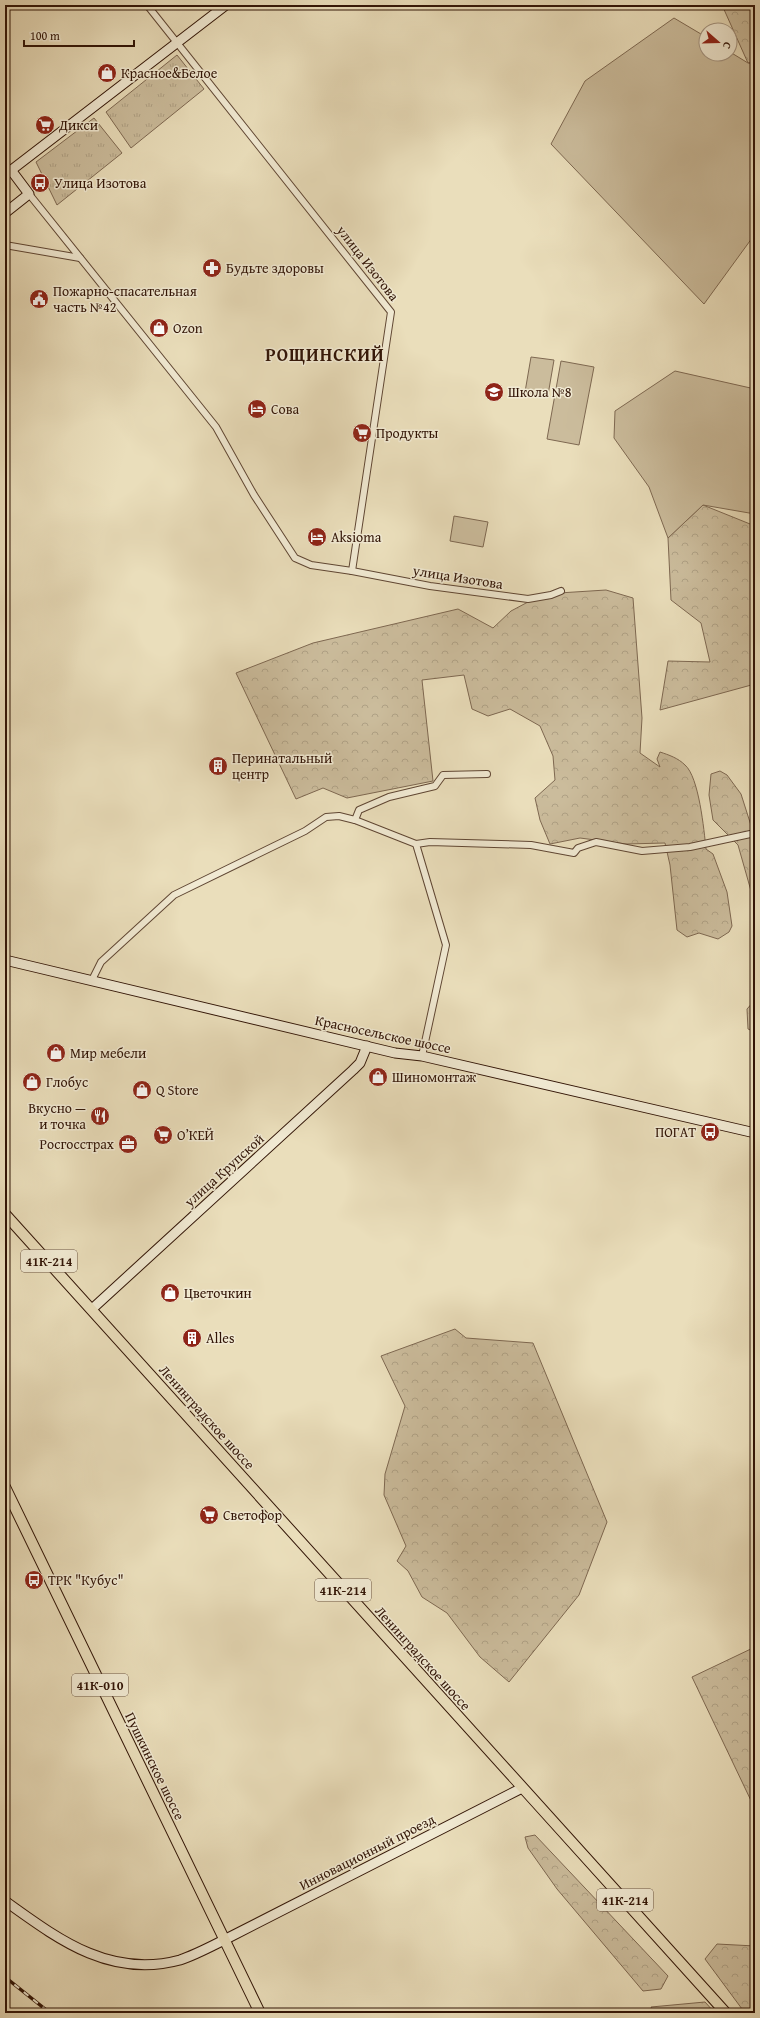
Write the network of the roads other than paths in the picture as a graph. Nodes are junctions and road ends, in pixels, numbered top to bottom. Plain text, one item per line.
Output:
1 (147, 5) edge
2 (226, 5) edge
3 (178, 43) junction
4 (8, 173) edge
5 (29, 194) junction
6 (5, 213) edge
7 (5, 245) edge
8 (80, 258) junction
9 (352, 571) junction
10 (561, 590) dead end
11 (487, 774) dead end
12 (355, 820) junction
13 (755, 833) edge
14 (416, 844) junction
15 (5, 960) edge
16 (92, 980) junction
17 (367, 1046) junction
18 (422, 1056) junction
19 (755, 1133) edge
20 (5, 1214) edge
21 (92, 1309) junction
22 (5, 1487) edge
23 (522, 1788) junction
24 (5, 1900) edge
25 (224, 1940) junction
26 (260, 2013) edge
27 (726, 2013) edge

1 - 3 street, улица Изотова
2 - 3 street
3 - 4 street
3 - 9 street, улица Изотова
4 - 5 street
5 - 6 street
5 - 8 street, улица Изотова
7 - 8 street
8 - 9 street, улица Изотова
9 - 10 street, улица Изотова
11 - 12 street
12 - 14 street
12 - 16 street
13 - 14 street
14 - 18 street
15 - 16 street, Красносельское шоссе
16 - 17 street, Красносельское шоссе
17 - 18 street, Красносельское шоссе
17 - 21 street, улица Крупской
18 - 19 street, Красносельское шоссе
20 - 21 main road, Ленинградское шоссе / 41К-214
21 - 23 main road, Ленинградское шоссе / 41К-214
22 - 25 main road, Пушкинское шоссе / 41К-010
23 - 25 street, Инновационный проезд
23 - 27 main road, Ленинградское шоссе / 41К-214
24 - 25 street, Инновационный проезд
25 - 26 main road, Пушкинское шоссе / 41К-010

